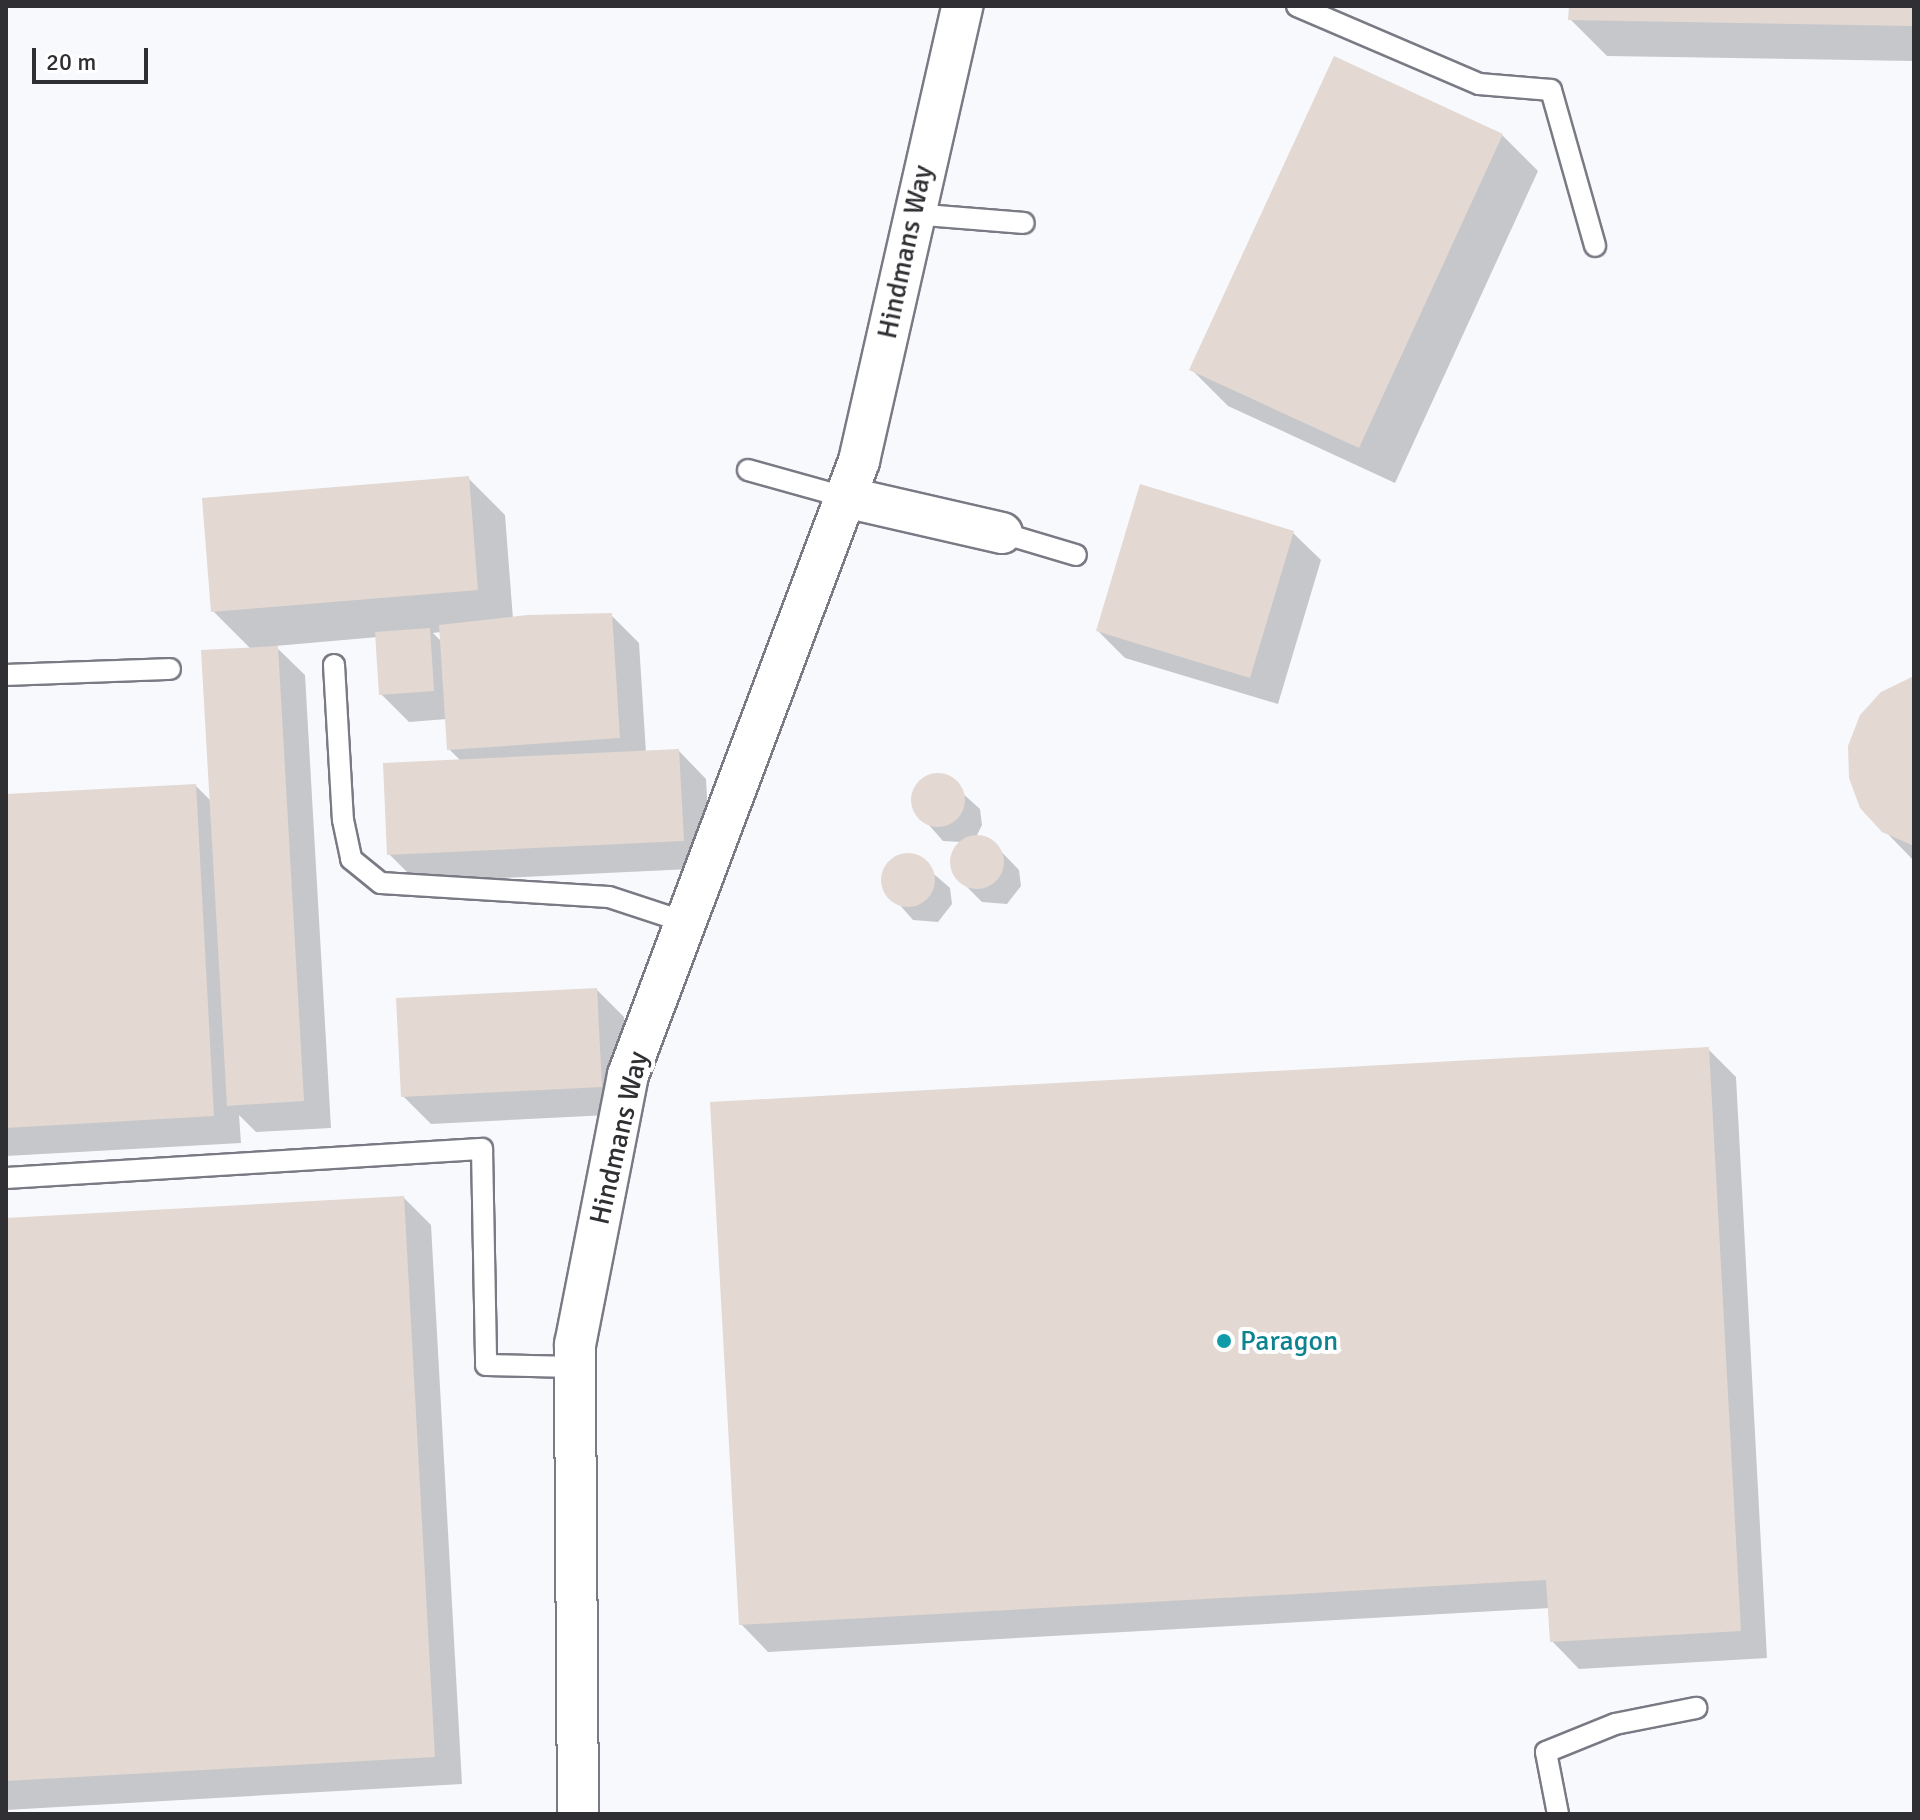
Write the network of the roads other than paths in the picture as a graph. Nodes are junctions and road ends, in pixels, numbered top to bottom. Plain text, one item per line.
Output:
1 (962, 6) edge
2 (1297, 6) edge
3 (913, 214) junction
4 (1024, 223) dead end
5 (1595, 246) dead end
6 (748, 470) dead end
7 (845, 497) junction
8 (1002, 533) joint
9 (1076, 555) dead end
10 (334, 665) dead end
11 (170, 669) dead end
12 (6, 675) edge
13 (685, 922) junction
14 (6, 1178) edge
15 (575, 1367) junction
16 (1696, 1708) dead end
17 (578, 1814) edge
18 (1558, 1814) edge

1 - 3 street, Hindmans Way
2 - 5 lane
3 - 4 lane
3 - 7 street, Hindmans Way
6 - 7 lane
7 - 8 street
7 - 13 street, Hindmans Way
8 - 9 lane
10 - 13 lane
11 - 12 lane
13 - 15 street, Hindmans Way
14 - 15 lane
15 - 17 street, Hindmans Way
16 - 18 lane

